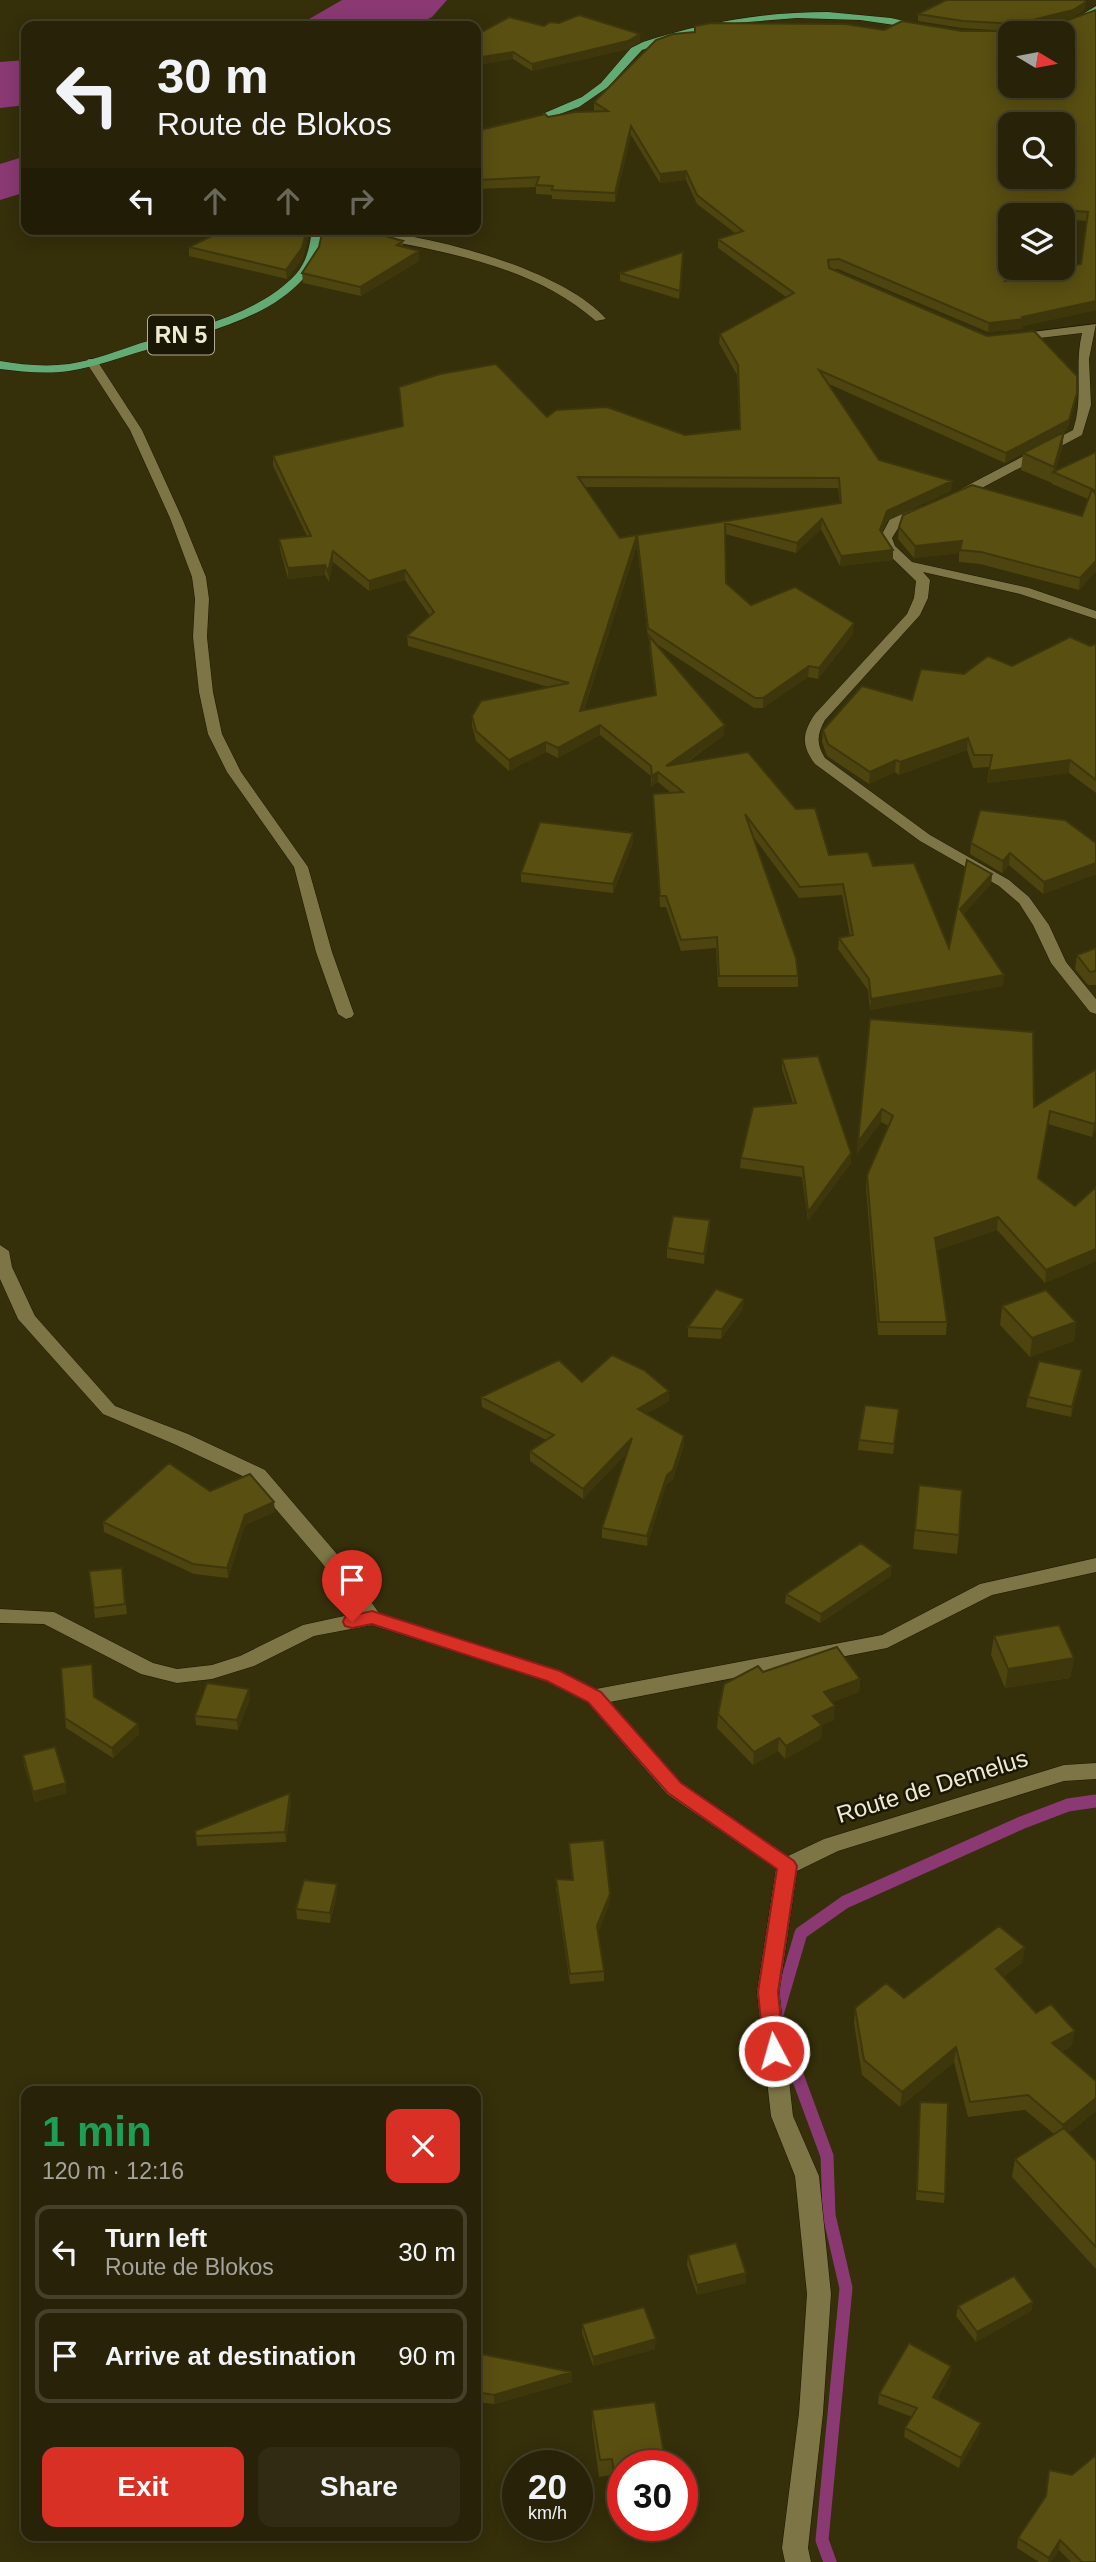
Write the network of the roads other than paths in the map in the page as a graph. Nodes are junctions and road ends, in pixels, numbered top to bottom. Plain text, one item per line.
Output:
1 (1096, 9) edge
2 (1075, 22) edge
3 (937, 29) edge
4 (516, 125) edge
5 (317, 235) edge
6 (376, 235) edge
7 (600, 319) dead end
8 (1093, 328) edge
9 (1000, 338) edge
10 (92, 362) junction
11 (0, 365) edge
12 (912, 566) junction
13 (1096, 615) edge
14 (1096, 1009) edge
15 (346, 1014) dead end
16 (0, 1251) edge
17 (1096, 1565) edge
18 (0, 1616) edge
19 (372, 1618) junction
20 (594, 1697) junction
21 (1096, 1771) edge
22 (787, 1866) junction
23 (798, 2562) edge

1 - 2 main road
3 - 4 main road
5 - 10 main road, RN 5
6 - 7 street
8 - 9 street
8 - 12 street
10 - 11 main road, RN 5
10 - 15 street
12 - 13 street
12 - 14 street
16 - 19 street
17 - 20 street
18 - 19 street
19 - 20 street
20 - 22 street
21 - 22 street, Route de Demelus
22 - 23 street

